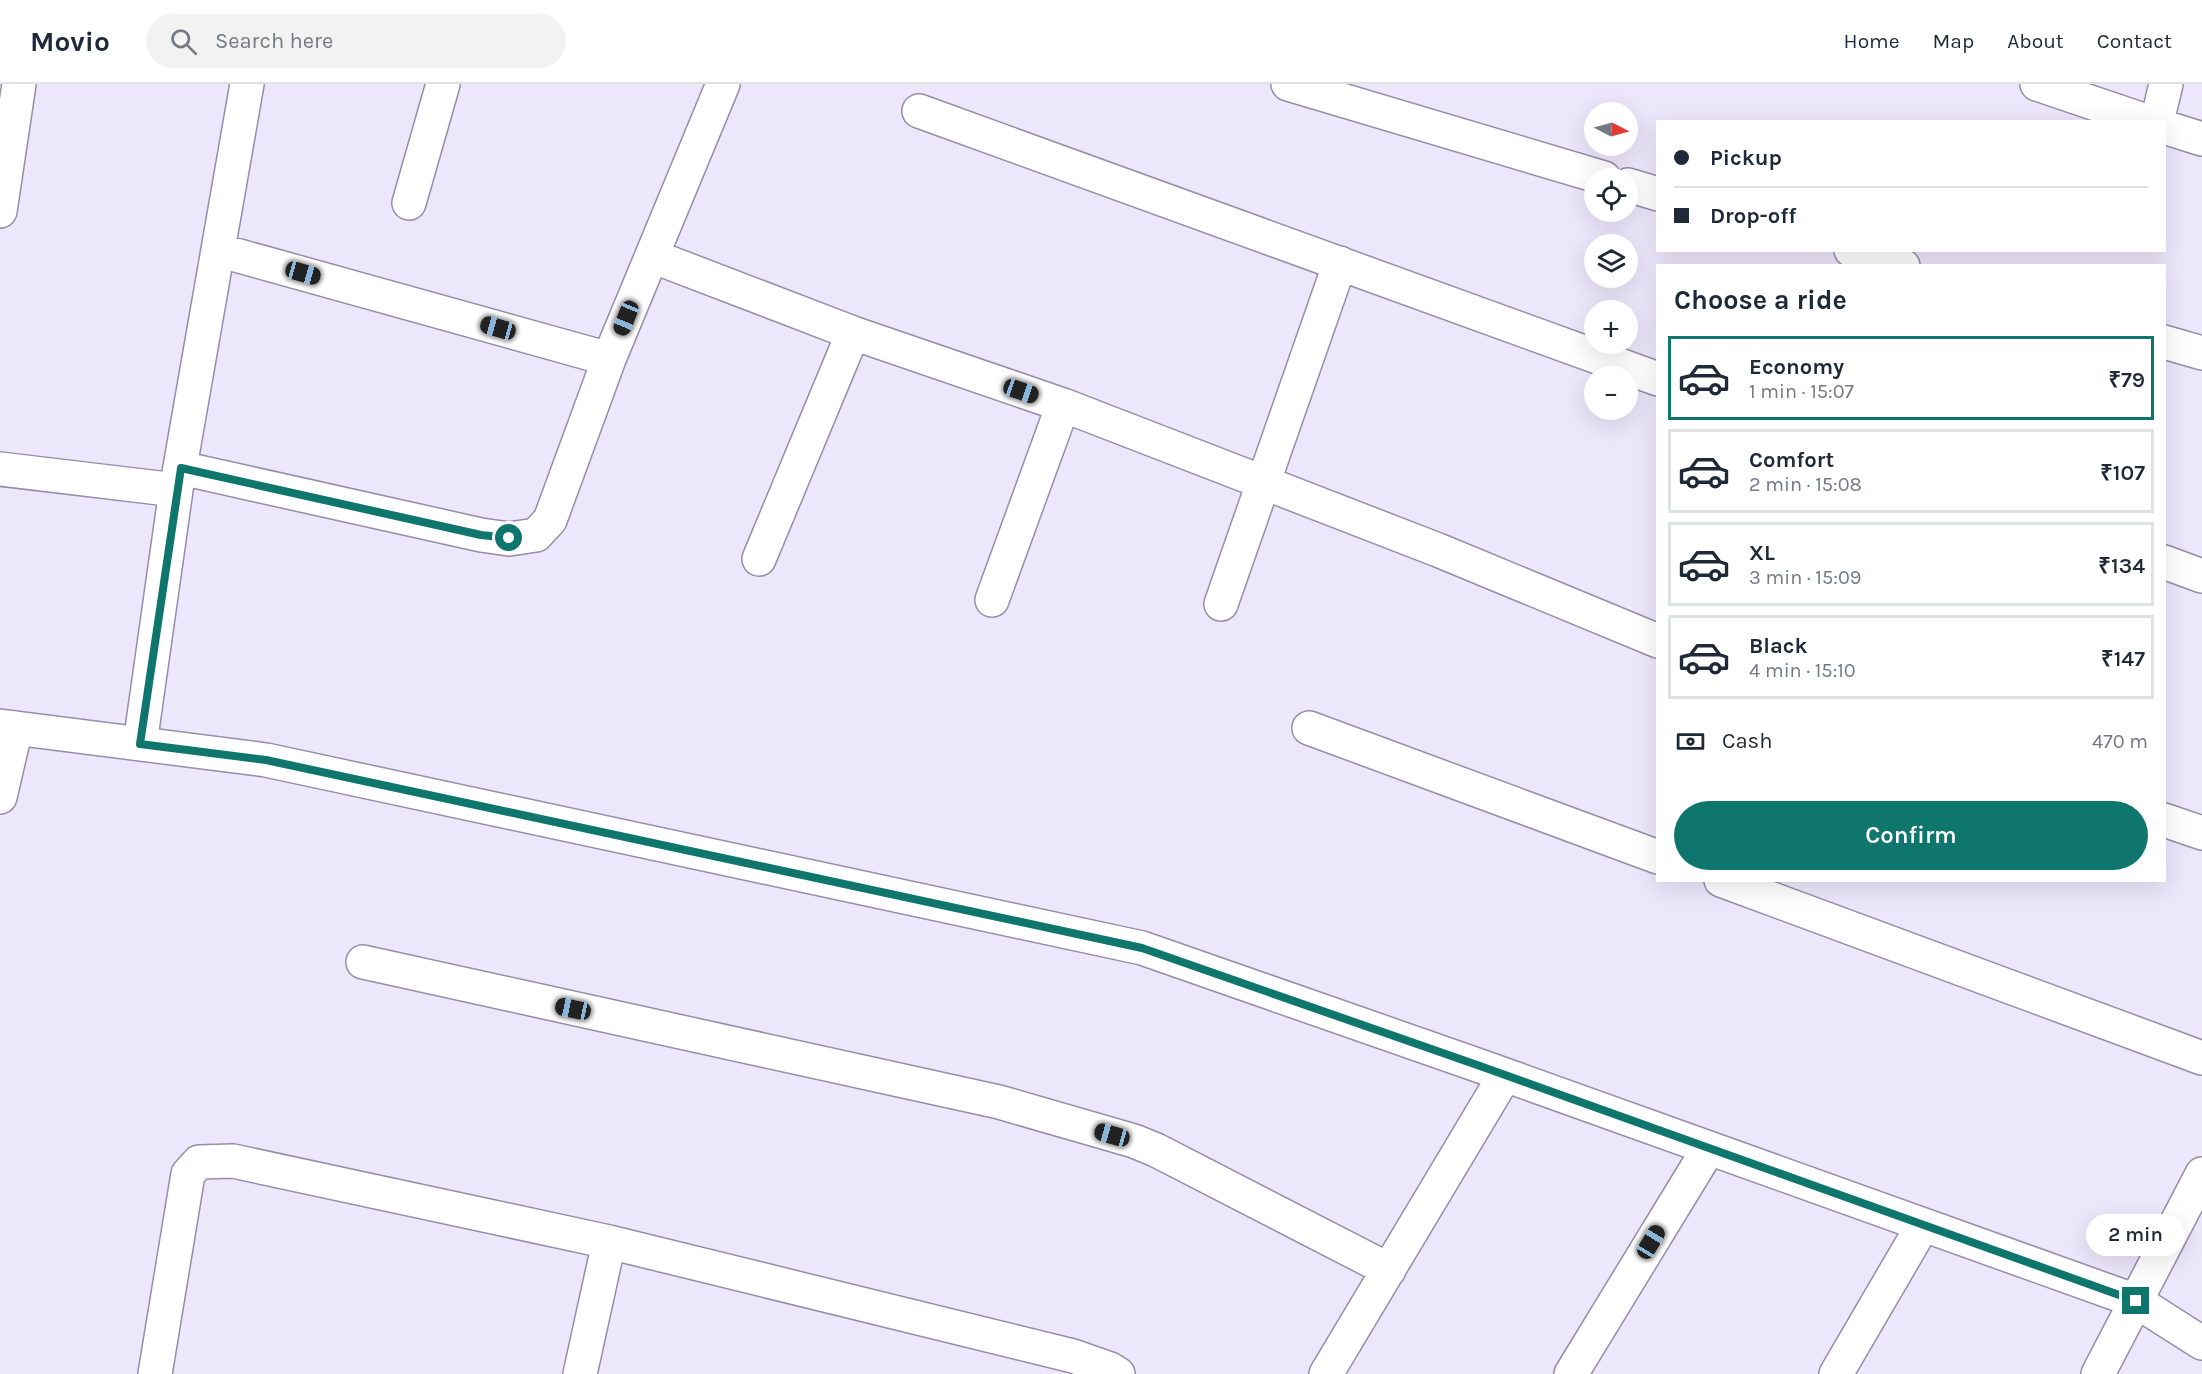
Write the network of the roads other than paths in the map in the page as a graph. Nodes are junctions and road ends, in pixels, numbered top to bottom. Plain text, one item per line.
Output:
1 (19, 84) edge
2 (247, 84) edge
3 (443, 84) edge
4 (723, 84) edge
5 (1288, 84) edge
6 (2037, 84) edge
7 (2166, 84) edge
8 (919, 111) dead end
9 (2143, 120) edge
10 (2157, 120) edge
11 (2166, 128) edge
12 (2202, 139) edge
13 (1584, 172) edge
14 (1638, 188) edge
15 (1656, 193) edge
16 (409, 202) dead end
17 (0, 211) edge
18 (218, 250) junction
19 (1858, 252) edge
20 (652, 256) junction
21 (1340, 263) junction
22 (1896, 264) edge
23 (853, 333) junction
24 (2166, 343) edge
25 (2202, 352) edge
26 (609, 359) junction
27 (1656, 378) edge
28 (1063, 405) junction
29 (0, 469) edge
30 (179, 479) junction
31 (1263, 483) junction
32 (759, 559) dead end
33 (2166, 563) edge
34 (2202, 576) edge
35 (992, 600) dead end
36 (1221, 604) dead end
37 (1656, 640) edge
38 (8, 727) edge
39 (1309, 728) dead end
40 (140, 744) junction
41 (0, 797) edge
42 (2166, 821) edge
43 (2202, 833) edge
44 (1656, 856) edge
45 (1726, 882) edge
46 (363, 962) dead end
47 (2202, 1058) edge
48 (1505, 1075) junction
49 (1709, 1148) junction
50 (2202, 1174) edge
51 (1923, 1225) junction
52 (609, 1242) junction
53 (1389, 1270) junction
54 (2136, 1301) junction
55 (2202, 1343) edge
56 (155, 1374) edge
57 (580, 1374) edge
58 (1118, 1374) edge
59 (1326, 1374) edge
60 (1571, 1374) edge
61 (1836, 1374) edge
62 (2098, 1374) edge

1 - 17 street
2 - 18 street
3 - 16 street
4 - 20 street
5 - 13 street
6 - 9 street
7 - 10 street
8 - 21 street
11 - 12 street
14 - 15 street
18 - 26 street
18 - 30 street
19 - 22 street
20 - 23 street
20 - 26 street
21 - 27 street
21 - 31 street
23 - 28 street
23 - 32 street
24 - 25 street
26 - 30 street
28 - 31 street
28 - 35 street
29 - 30 street
30 - 40 street
31 - 36 street
31 - 37 street
33 - 34 street
38 - 40 street
38 - 41 street
39 - 44 street
40 - 48 street
42 - 43 street
45 - 47 street
46 - 53 street
48 - 49 street
48 - 53 street
49 - 51 street
49 - 60 street
50 - 54 street
51 - 54 street
51 - 61 street
52 - 56 street
52 - 57 street
52 - 58 street
53 - 59 street
54 - 55 street
54 - 62 street

